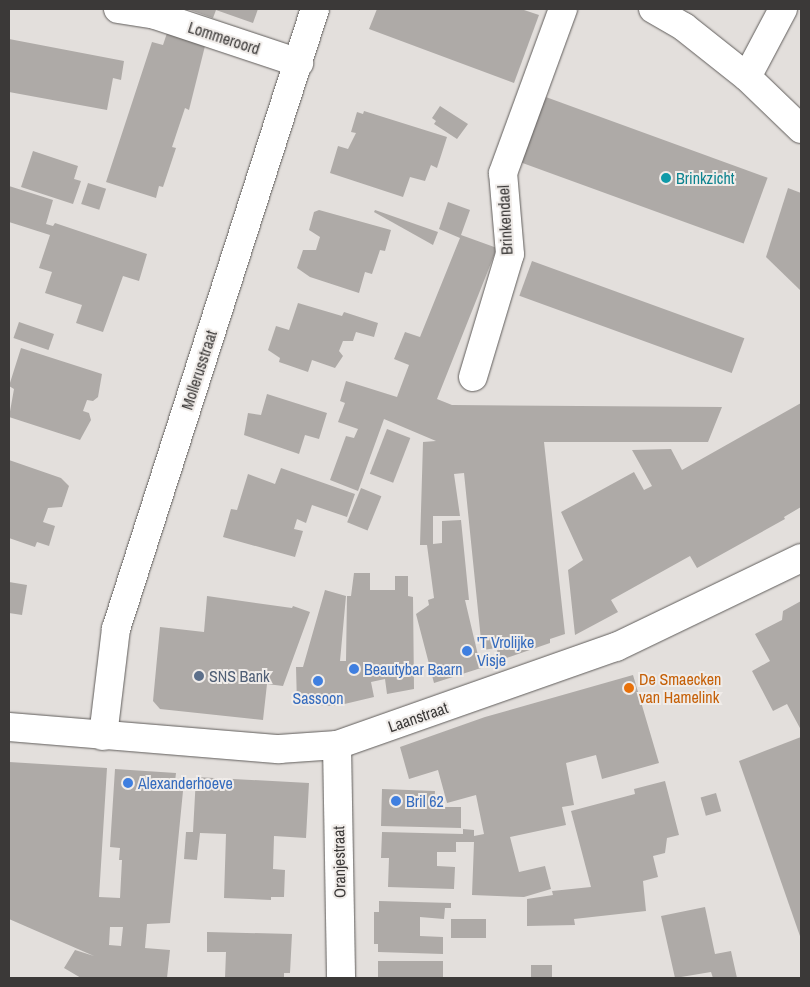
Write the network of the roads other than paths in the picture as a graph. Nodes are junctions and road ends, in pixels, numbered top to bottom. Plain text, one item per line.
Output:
1 (118, 9) edge
2 (315, 9) edge
3 (563, 9) edge
4 (653, 9) edge
5 (784, 9) edge
6 (299, 62) junction
7 (747, 77) junction
8 (801, 129) edge
9 (472, 377) dead end
10 (801, 558) edge
11 (9, 726) edge
12 (103, 736) junction
13 (337, 745) junction
14 (341, 978) edge

1 - 6 street, Lommeroord
2 - 6 street, Mollerusstraat
3 - 9 street, Brinkendael
4 - 7 street
5 - 7 street
6 - 12 street, Mollerusstraat
7 - 8 street
10 - 13 street, Laanstraat
11 - 12 street, Laanstraat
12 - 13 street, Laanstraat
13 - 14 street, Oranjestraat

